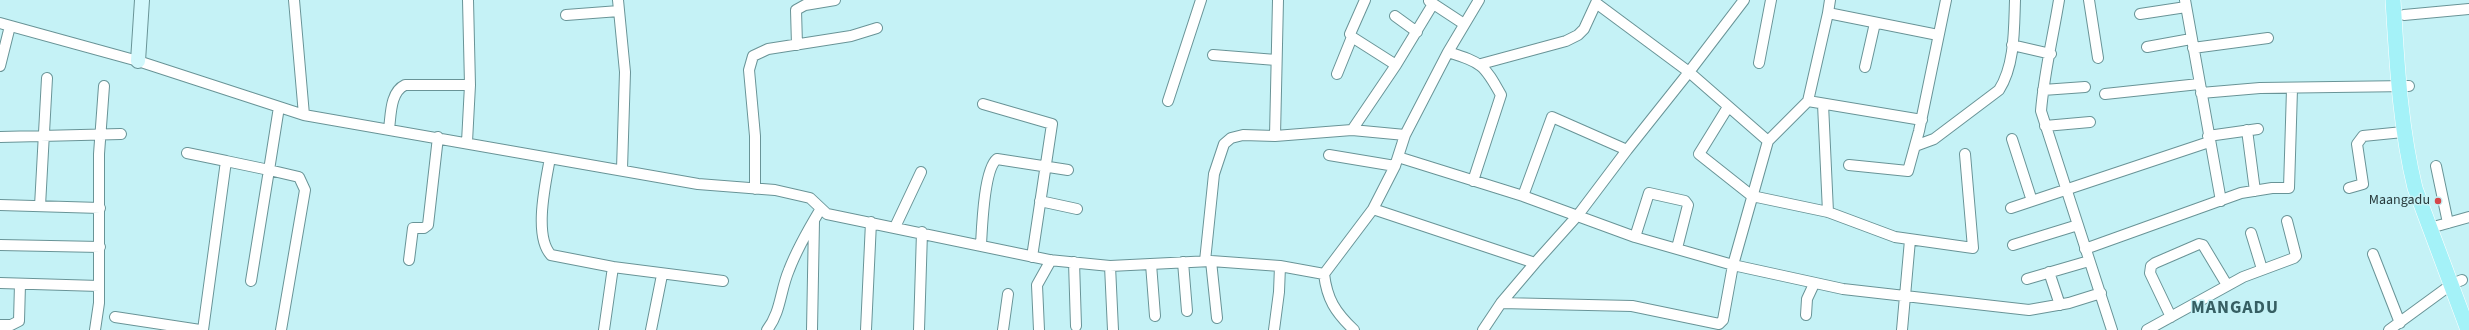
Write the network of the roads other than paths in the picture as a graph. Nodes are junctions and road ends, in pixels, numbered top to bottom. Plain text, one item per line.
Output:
1 (142, 0) edge
2 (294, 0) edge
3 (468, 0) edge
4 (618, 0) edge
5 (835, 0) edge
6 (1201, 0) edge
7 (1278, 0) edge
8 (1366, 0) edge
9 (1480, 0) edge
10 (1744, 0) edge
11 (1771, 0) edge
12 (1830, 0) edge
13 (1946, 0) edge
14 (2015, 0) edge
15 (2059, 0) edge
16 (2089, 0) edge
17 (2393, 0) edge
18 (2403, 0) edge
19 (1431, 2) edge
20 (1596, 2) edge
21 (2186, 3) edge
22 (2469, 9) edge
23 (619, 11) junction
24 (1828, 13) junction
25 (2140, 14) dead end
26 (566, 15) dead end
27 (2404, 15) junction
28 (1395, 16) dead end
29 (0, 23) edge
30 (1875, 23) junction
31 (1464, 24) junction
32 (10, 26) junction
33 (877, 28) dead end
34 (1417, 32) junction
35 (1938, 35) junction
36 (1352, 37) junction
37 (2268, 38) dead end
38 (2192, 44) junction
39 (797, 45) junction
40 (2012, 45) junction
41 (2147, 47) dead end
42 (1448, 52) junction
43 (2050, 54) junction
44 (1213, 55) dead end
45 (2098, 58) dead end
46 (1276, 60) junction
47 (138, 61) junction
48 (1481, 64) junction
49 (1759, 64) dead end
50 (1396, 65) junction
51 (0, 66) edge
52 (1865, 67) dead end
53 (1689, 72) junction
54 (1337, 74) dead end
55 (47, 78) dead end
56 (470, 85) junction
57 (104, 86) dead end
58 (2403, 86) junction
59 (2085, 87) dead end
60 (2200, 88) junction
61 (2292, 88) junction
62 (2043, 90) junction
63 (2105, 94) dead end
64 (1168, 101) dead end
65 (1808, 101) junction
66 (983, 104) dead end
67 (1823, 104) junction
68 (279, 107) junction
69 (1728, 107) junction
70 (304, 116) junction
71 (1922, 120) junction
72 (2090, 122) dead end
73 (2045, 126) junction
74 (2258, 129) dead end
75 (389, 130) junction
76 (1352, 130) junction
77 (2247, 130) junction
78 (2403, 132) junction
79 (121, 134) dead end
80 (100, 135) junction
81 (1406, 135) junction
82 (0, 136) edge
83 (42, 136) junction
84 (1275, 136) junction
85 (438, 137) junction
86 (2012, 139) dead end
87 (2209, 139) junction
88 (1768, 141) junction
89 (467, 142) junction
90 (1915, 146) junction
91 (1626, 150) junction
92 (187, 153) dead end
93 (1965, 154) dead end
94 (1329, 155) dead end
95 (550, 158) junction
96 (226, 161) junction
97 (1397, 161) junction
98 (1849, 165) dead end
99 (1046, 166) junction
100 (2436, 166) dead end
101 (269, 170) junction
102 (622, 170) junction
103 (1068, 170) dead end
104 (921, 172) dead end
105 (1473, 181) junction
106 (2349, 188) dead end
107 (755, 189) junction
108 (2067, 191) junction
109 (2255, 191) junction
110 (1523, 196) junction
111 (1752, 196) junction
112 (2032, 201) junction
113 (2221, 201) junction
114 (1040, 202) junction
115 (0, 205) edge
116 (40, 206) junction
117 (100, 208) junction
118 (2012, 208) dead end
119 (1077, 209) dead end
120 (1373, 209) junction
121 (820, 210) junction
122 (1828, 212) junction
123 (1578, 214) junction
124 (2469, 217) edge
125 (814, 221) junction
126 (871, 222) junction
127 (2287, 222) dead end
128 (2078, 225) junction
129 (2439, 226) junction
130 (895, 227) junction
131 (922, 232) junction
132 (2251, 233) dead end
133 (1635, 237) junction
134 (1910, 240) junction
135 (0, 245) edge
136 (981, 245) junction
137 (2013, 245) dead end
138 (100, 247) junction
139 (1677, 248) junction
140 (2085, 249) junction
141 (2374, 254) dead end
142 (1032, 257) junction
143 (409, 260) dead end
144 (1051, 260) junction
145 (1208, 261) junction
146 (2089, 261) junction
147 (1074, 262) junction
148 (1183, 262) junction
149 (1535, 263) junction
150 (1151, 264) junction
151 (1733, 265) junction
152 (1110, 266) junction
153 (1280, 266) junction
154 (613, 267) junction
155 (2262, 269) junction
156 (2049, 272) junction
157 (1324, 274) junction
158 (662, 275) junction
159 (2461, 278) edge
160 (2027, 279) dead end
161 (251, 281) dead end
162 (723, 281) dead end
163 (0, 283) edge
164 (20, 284) junction
165 (1814, 284) junction
166 (2227, 285) junction
167 (99, 286) junction
168 (2101, 293) junction
169 (1008, 294) dead end
170 (1905, 296) junction
171 (2469, 300) edge
172 (1501, 303) junction
173 (2060, 305) junction
174 (1188, 312) dead end
175 (1806, 315) dead end
176 (1155, 316) dead end
177 (115, 317) dead end
178 (2171, 317) junction
179 (1217, 318) dead end
180 (0, 325) edge
181 (2402, 325) edge
182 (141, 326) edge
183 (1076, 326) dead end
184 (181, 329) edge
185 (95, 330) edge
186 (202, 330) edge
187 (281, 330) edge
188 (604, 330) edge
189 (651, 330) edge
190 (766, 330) edge
191 (812, 330) edge
192 (866, 330) edge
193 (919, 330) edge
194 (1004, 330) edge
195 (1039, 330) edge
196 (1113, 330) edge
197 (1274, 330) edge
198 (1354, 330) edge
199 (1483, 330) edge
200 (1902, 330) edge
201 (2112, 330) edge
202 (2147, 330) edge
203 (2389, 330) edge
204 (2468, 330) edge

1 - 47 street
2 - 70 street
3 - 56 street
4 - 23 street
5 - 39 street
6 - 64 street
7 - 46 street
8 - 36 street
9 - 31 street
10 - 53 street
11 - 49 street
12 - 24 street
13 - 35 street
14 - 40 street
15 - 43 street
16 - 45 street
17 - 58 main road
18 - 27 main road
19 - 31 street
19 - 34 street
20 - 48 street
20 - 53 street
21 - 25 street
21 - 38 street
22 - 27 street
23 - 26 street
23 - 102 street
24 - 30 street
24 - 65 street
27 - 58 main road
28 - 34 street
29 - 32 street
30 - 35 street
30 - 52 street
31 - 42 street
32 - 47 street
32 - 51 street
33 - 39 street
34 - 50 street
35 - 71 street
36 - 50 street
36 - 54 street
37 - 38 street
38 - 41 street
38 - 60 street
39 - 107 street
40 - 43 street
40 - 90 street
42 - 48 street
42 - 81 street
43 - 62 street
44 - 46 street
46 - 84 street
47 - 68 street
48 - 105 street
50 - 76 street
53 - 69 street
53 - 91 street
55 - 83 street
56 - 75 street
56 - 89 street
57 - 80 street
58 - 61 street
58 - 78 main road
58 - 129 main road
59 - 62 street
60 - 61 street
60 - 63 street
60 - 87 street
61 - 109 street
62 - 73 street
65 - 67 street
65 - 88 street
66 - 99 street
67 - 71 street
67 - 122 street
68 - 70 street
68 - 101 street
69 - 88 street
69 - 111 street
70 - 75 street
71 - 90 street
72 - 73 street
73 - 108 street
74 - 77 street
75 - 85 street
76 - 81 street
76 - 84 street
77 - 87 street
77 - 109 street
78 - 106 street
78 - 129 main road
79 - 80 street
80 - 83 street
80 - 117 street
81 - 97 street
82 - 83 street
83 - 116 street
84 - 145 street
85 - 89 street
85 - 143 street
86 - 112 street
87 - 108 street
87 - 113 street
88 - 111 street
89 - 95 street
90 - 98 street
91 - 110 street
91 - 123 street
92 - 96 street
93 - 134 street
94 - 97 street
95 - 102 street
95 - 154 street
96 - 101 street
96 - 186 street
97 - 105 street
97 - 120 street
99 - 103 street
99 - 114 street
99 - 136 street
100 - 129 street
101 - 161 street
101 - 187 street
102 - 107 street
104 - 130 street
105 - 110 street
107 - 121 street
108 - 112 street
108 - 128 street
109 - 113 street
110 - 123 street
111 - 122 street
111 - 151 street
112 - 118 street
113 - 140 street
114 - 119 street
114 - 142 street
115 - 116 street
116 - 117 street
117 - 138 street
120 - 149 street
120 - 157 street
121 - 125 street
121 - 126 street
122 - 134 street
123 - 133 street
123 - 149 street
124 - 129 street
125 - 190 street
125 - 191 street
126 - 130 street
126 - 192 street
127 - 155 street
128 - 137 street
128 - 140 street
129 - 159 main road
130 - 131 street
131 - 136 street
131 - 193 street
132 - 155 street
133 - 139 street
133 - 139 street
134 - 170 street
135 - 138 street
136 - 142 street
138 - 167 street
139 - 151 street
140 - 146 street
141 - 181 street
142 - 144 street
144 - 147 street
144 - 195 street
145 - 148 street
145 - 153 street
145 - 179 street
146 - 156 street
146 - 168 street
147 - 152 street
147 - 183 street
148 - 150 street
148 - 174 street
149 - 172 street
150 - 152 street
150 - 176 street
151 - 165 street
151 - 172 street
152 - 196 street
153 - 157 street
153 - 197 street
154 - 158 street
154 - 188 street
155 - 166 street
156 - 160 street
156 - 173 street
157 - 198 street
158 - 162 street
158 - 189 street
159 - 171 main road
159 - 181 street
159 - 204 main road
163 - 164 street
164 - 167 street
164 - 180 street
165 - 170 street
165 - 175 street
166 - 178 street
166 - 178 street
167 - 185 street
168 - 173 street
168 - 201 street
169 - 194 street
170 - 173 street
170 - 200 street
172 - 199 street
177 - 182 street
178 - 202 street
181 - 203 street
182 - 184 street
184 - 186 street

